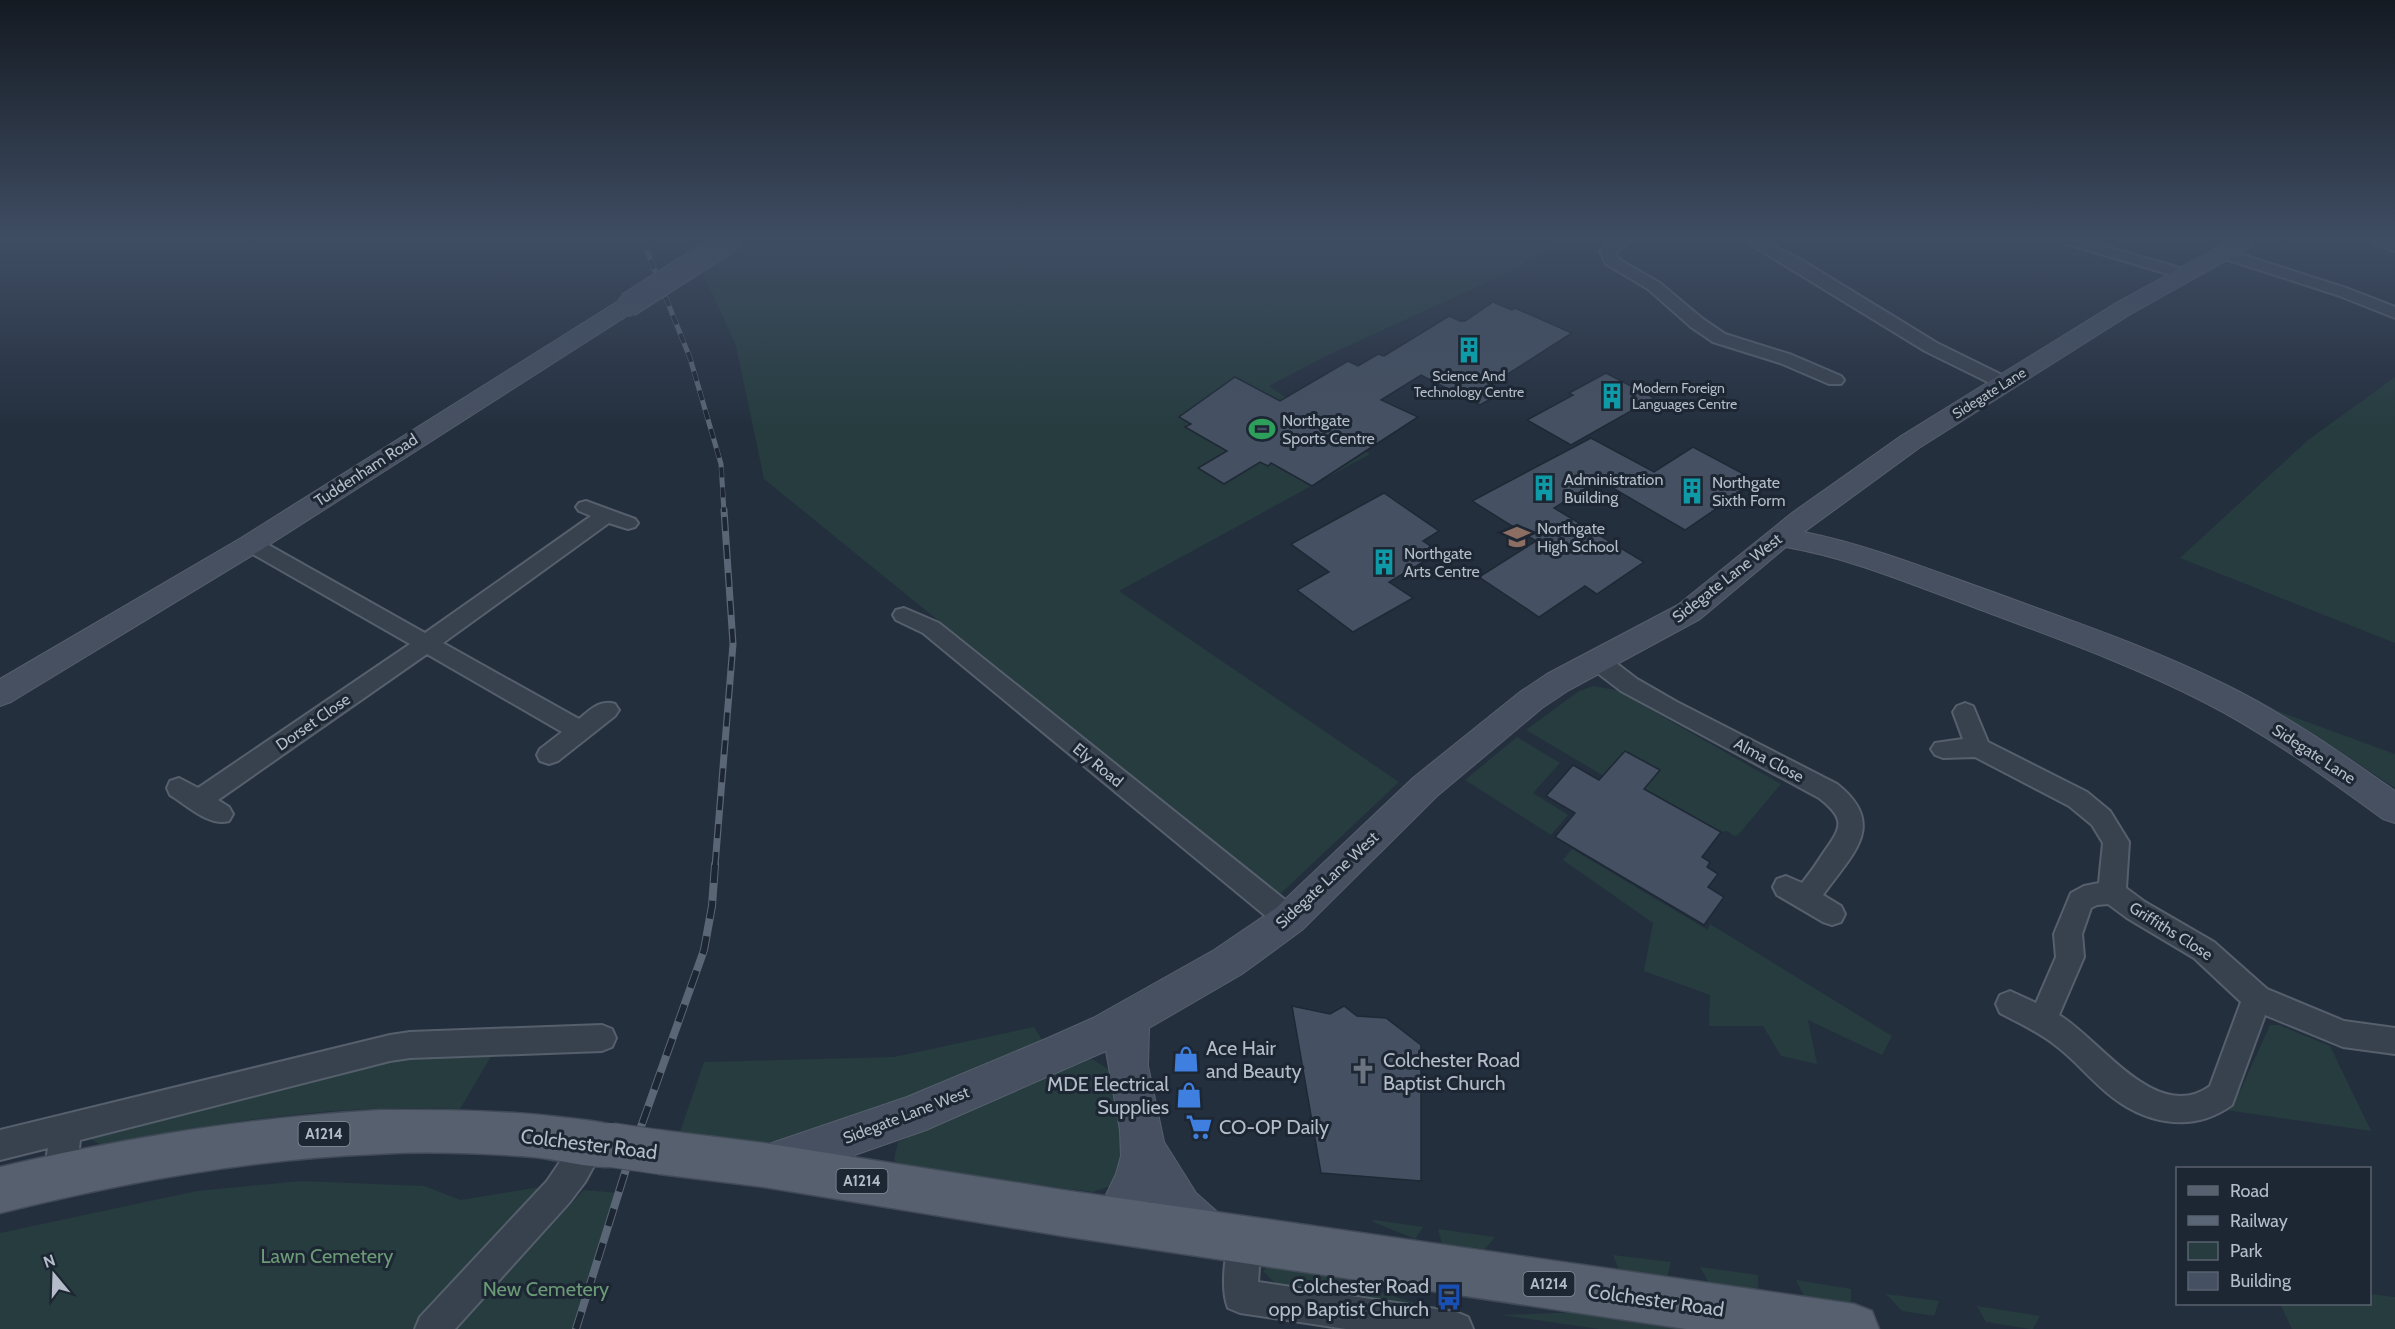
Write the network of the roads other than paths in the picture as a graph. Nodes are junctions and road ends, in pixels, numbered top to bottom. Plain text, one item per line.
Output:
1 (631, 303) edge
2 (1675, 303) edge
3 (1860, 303) edge
4 (2136, 303) edge
5 (2370, 303) edge
6 (2395, 313) edge
7 (1836, 379) dead end
8 (2004, 383) junction
9 (628, 523) dead end
10 (1791, 528) junction
11 (251, 544) junction
12 (904, 615) dead end
13 (427, 643) junction
14 (1599, 662) junction
15 (0, 694) edge
16 (607, 710) dead end
17 (1965, 712) dead end
18 (580, 731) junction
19 (1978, 747) junction
20 (1943, 749) dead end
21 (549, 755) dead end
22 (2395, 809) edge
23 (220, 814) dead end
24 (2114, 892) junction
25 (1832, 914) dead end
26 (1289, 919) junction
27 (2257, 998) junction
28 (2010, 1004) dead end
29 (1131, 1018) junction
30 (2042, 1021) junction
31 (602, 1038) dead end
32 (2395, 1041) edge
33 (66, 1129) junction
34 (601, 1144) junction
35 (0, 1145) edge
36 (1143, 1147) junction
37 (764, 1165) junction
38 (60, 1174) junction
39 (0, 1190) edge
40 (1116, 1220) junction
41 (1226, 1236) junction
42 (432, 1329) edge
43 (1456, 1329) edge
44 (1854, 1329) edge

1 - 11 street, Tuddenham Road, bridge
2 - 7 street
3 - 8 street
4 - 8 street, Sidegate Lane
5 - 6 street
8 - 10 street, Sidegate Lane
9 - 13 street, Dorset Close
10 - 14 street, Sidegate Lane West
10 - 22 street, Sidegate Lane
11 - 13 street
11 - 15 street, Tuddenham Road
12 - 26 street, Ely Road
13 - 18 street
13 - 23 street, Dorset Close
14 - 25 street, Alma Close
14 - 26 street, Sidegate Lane West
16 - 18 street
17 - 19 street
18 - 21 street
19 - 20 street
19 - 24 street, Griffiths Close
24 - 27 street, Griffiths Close
24 - 30 street
26 - 29 street, Sidegate Lane West
27 - 30 street
27 - 32 street, Griffiths Close
28 - 30 street
29 - 36 street
29 - 37 street, Sidegate Lane West
31 - 33 street
33 - 35 street
33 - 38 street
34 - 37 main road, Colchester Road / A1214, bridge
34 - 38 main road, Colchester Road / A1214
34 - 42 street
36 - 40 street
36 - 41 street
37 - 40 main road, Colchester Road / A1214
38 - 39 main road, Colchester Road / A1214
40 - 41 main road, Colchester Road / A1214
41 - 43 street
41 - 44 main road, Colchester Road / A1214

